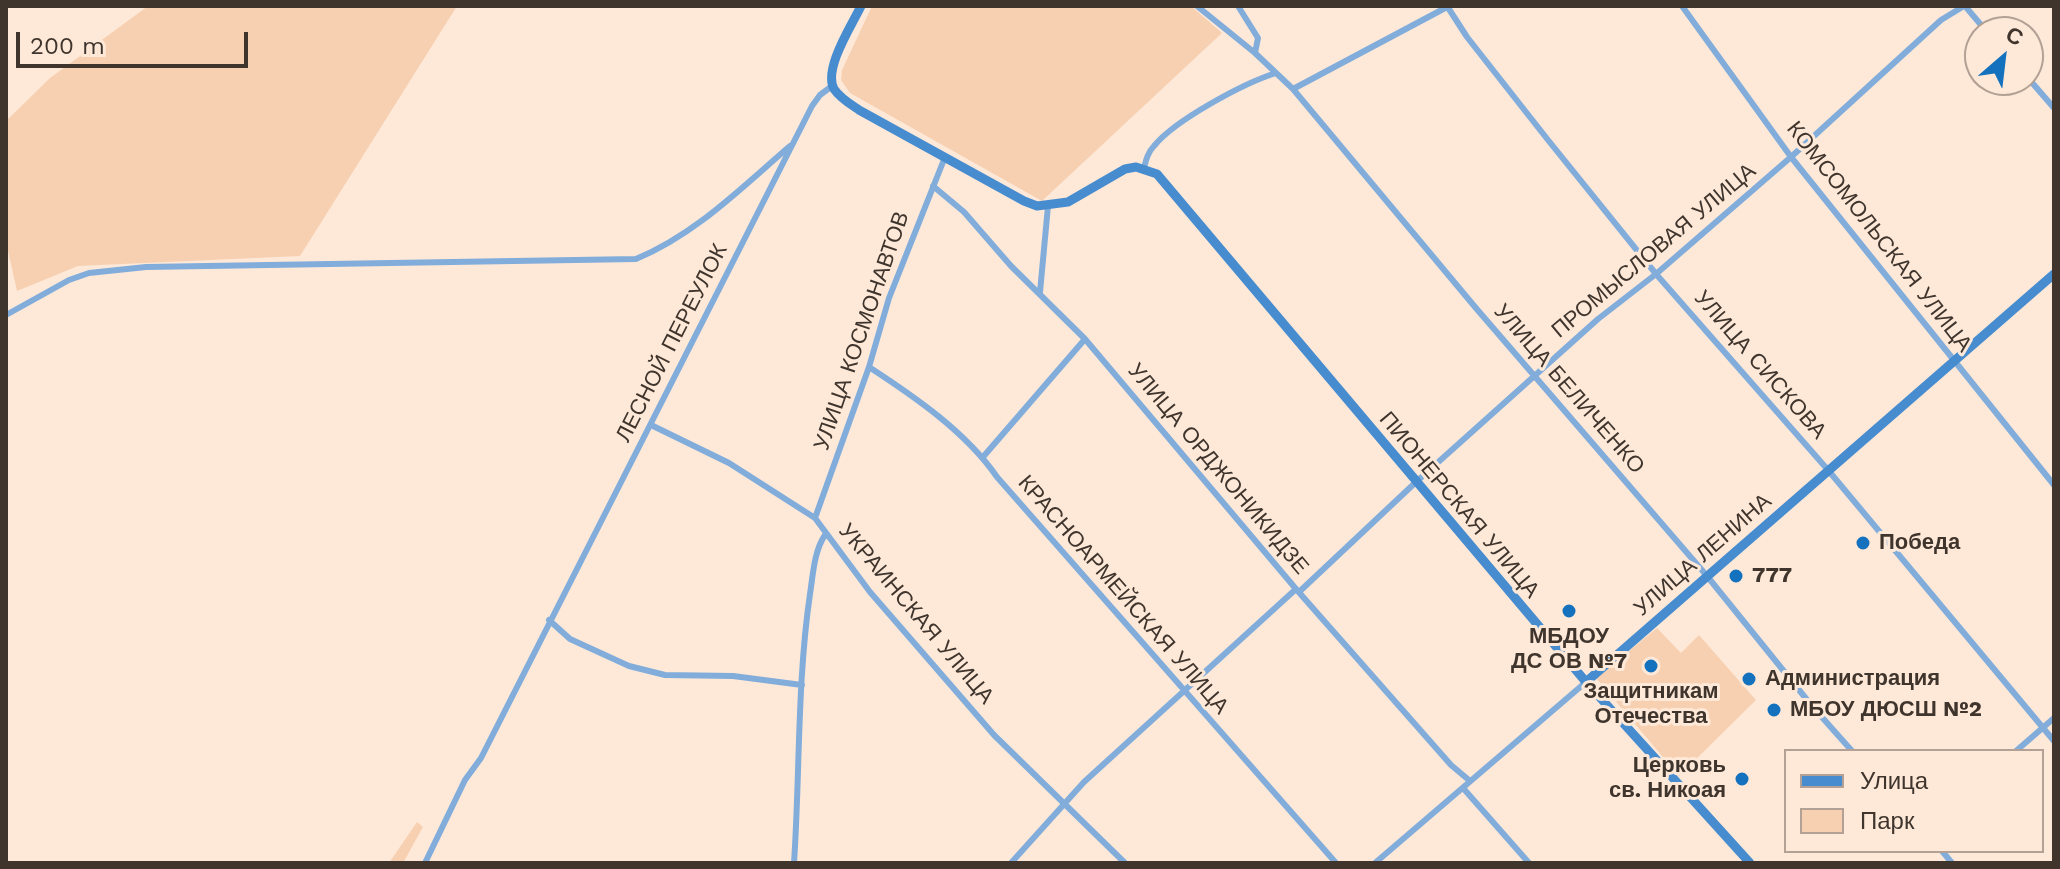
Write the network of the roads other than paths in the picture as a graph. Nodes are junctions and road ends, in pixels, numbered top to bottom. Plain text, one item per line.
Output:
1 (861, 6) edge
2 (1197, 6) edge
3 (1238, 6) edge
4 (1448, 6) edge
5 (1682, 6) edge
6 (1964, 6) edge
7 (1255, 53) junction
8 (1276, 73) junction
9 (832, 86) junction
10 (1293, 89) junction
11 (793, 144) junction
12 (945, 157) junction
13 (1791, 157) junction
14 (1144, 168) junction
15 (933, 186) junction
16 (1048, 206) junction
17 (1656, 274) junction
18 (2054, 274) edge
19 (1040, 292) junction
20 (6, 315) edge
21 (1085, 339) junction
22 (1953, 362) junction
23 (869, 367) junction
24 (1536, 376) junction
25 (651, 425) junction
26 (983, 457) junction
27 (1828, 470) junction
28 (1416, 482) junction
29 (2054, 485) edge
30 (815, 518) junction
31 (825, 535) junction
32 (1707, 576) junction
33 (1298, 590) junction
34 (549, 620) junction
35 (1586, 682) junction
36 (802, 685) junction
37 (1183, 690) junction
38 (2054, 718) edge
39 (2043, 728) junction
40 (2054, 741) edge
41 (1850, 749) edge
42 (2018, 749) edge
43 (1470, 781) junction
44 (1463, 788) junction
45 (1066, 804) junction
46 (425, 863) edge
47 (794, 863) edge
48 (1011, 863) edge
49 (1125, 863) edge
50 (1336, 863) edge
51 (1375, 863) edge
52 (1529, 863) edge
53 (1750, 863) edge

1 - 9 street
2 - 7 street, УЛИЦА БЕЛИЧЕНКО
3 - 7 street
4 - 10 street
4 - 17 street, УЛИЦА СИСКОВА
5 - 13 street, КОМСОМОЛЬСКАЯ УЛИЦА
6 - 13 street, ПРОМЫСЛОВАЯ УЛИЦА
7 - 8 street, УЛИЦА БЕЛИЧЕНКО
8 - 10 street, УЛИЦА БЕЛИЧЕНКО
8 - 14 street
9 - 11 street, ЛЕСНОЙ ПЕРЕУЛОК
9 - 12 street
10 - 24 street, УЛИЦА БЕЛИЧЕНКО
11 - 20 street
11 - 25 street, ЛЕСНОЙ ПЕРЕУЛОК
12 - 15 street, УЛИЦА КОСМОНАВТОВ
12 - 16 street
13 - 17 street, ПРОМЫСЛОВАЯ УЛИЦА
13 - 22 street, КОМСОМОЛЬСКАЯ УЛИЦА
14 - 16 street
14 - 28 street, ПИОНЕРСКАЯ УЛИЦА
15 - 19 street, УЛИЦА ОРДЖОНИКИДЗЕ
15 - 23 street, УЛИЦА КОСМОНАВТОВ
16 - 19 street
17 - 24 street, ПРОМЫСЛОВАЯ УЛИЦА
17 - 27 street, УЛИЦА СИСКОВА
18 - 22 street, УЛИЦА ЛЕНИНА
19 - 21 street, УЛИЦА ОРДЖОНИКИДЗЕ
21 - 26 street
21 - 33 street, УЛИЦА ОРДЖОНИКИДЗЕ
22 - 27 street, УЛИЦА ЛЕНИНА
22 - 29 street, КОМСОМОЛЬСКАЯ УЛИЦА
23 - 26 street, КРАСНОАРМЕЙСКАЯ УЛИЦА
23 - 30 street, УЛИЦА КОСМОНАВТОВ
24 - 28 street, ПРОМЫСЛОВАЯ УЛИЦА
24 - 32 street, УЛИЦА БЕЛИЧЕНКО
25 - 30 street, УКРАИНСКАЯ УЛИЦА
25 - 34 street, ЛЕСНОЙ ПЕРЕУЛОК
26 - 37 street, КРАСНОАРМЕЙСКАЯ УЛИЦА
27 - 32 street, УЛИЦА ЛЕНИНА
27 - 39 street, УЛИЦА СИСКОВА
28 - 33 street, ПРОМЫСЛОВАЯ УЛИЦА
28 - 35 street, ПИОНЕРСКАЯ УЛИЦА
30 - 31 street, УКРАИНСКАЯ УЛИЦА
31 - 36 street
31 - 45 street, УКРАИНСКАЯ УЛИЦА
32 - 35 street, УЛИЦА ЛЕНИНА
32 - 41 street, УЛИЦА БЕЛИЧЕНКО
33 - 37 street, ПРОМЫСЛОВАЯ УЛИЦА
33 - 43 street, УЛИЦА ОРДЖОНИКИДЗЕ
34 - 36 street
34 - 46 street, ЛЕСНОЙ ПЕРЕУЛОК
35 - 43 street, УЛИЦА ЛЕНИНА
35 - 53 street, ПИОНЕРСКАЯ УЛИЦА
36 - 47 street
37 - 45 street, ПРОМЫСЛОВАЯ УЛИЦА
37 - 50 street, КРАСНОАРМЕЙСКАЯ УЛИЦА
38 - 39 street
39 - 40 street, УЛИЦА СИСКОВА
39 - 42 street
43 - 44 street, УЛИЦА ЛЕНИНА
44 - 51 street, УЛИЦА ЛЕНИНА
44 - 52 street
45 - 48 street, ПРОМЫСЛОВАЯ УЛИЦА
45 - 49 street, УКРАИНСКАЯ УЛИЦА

